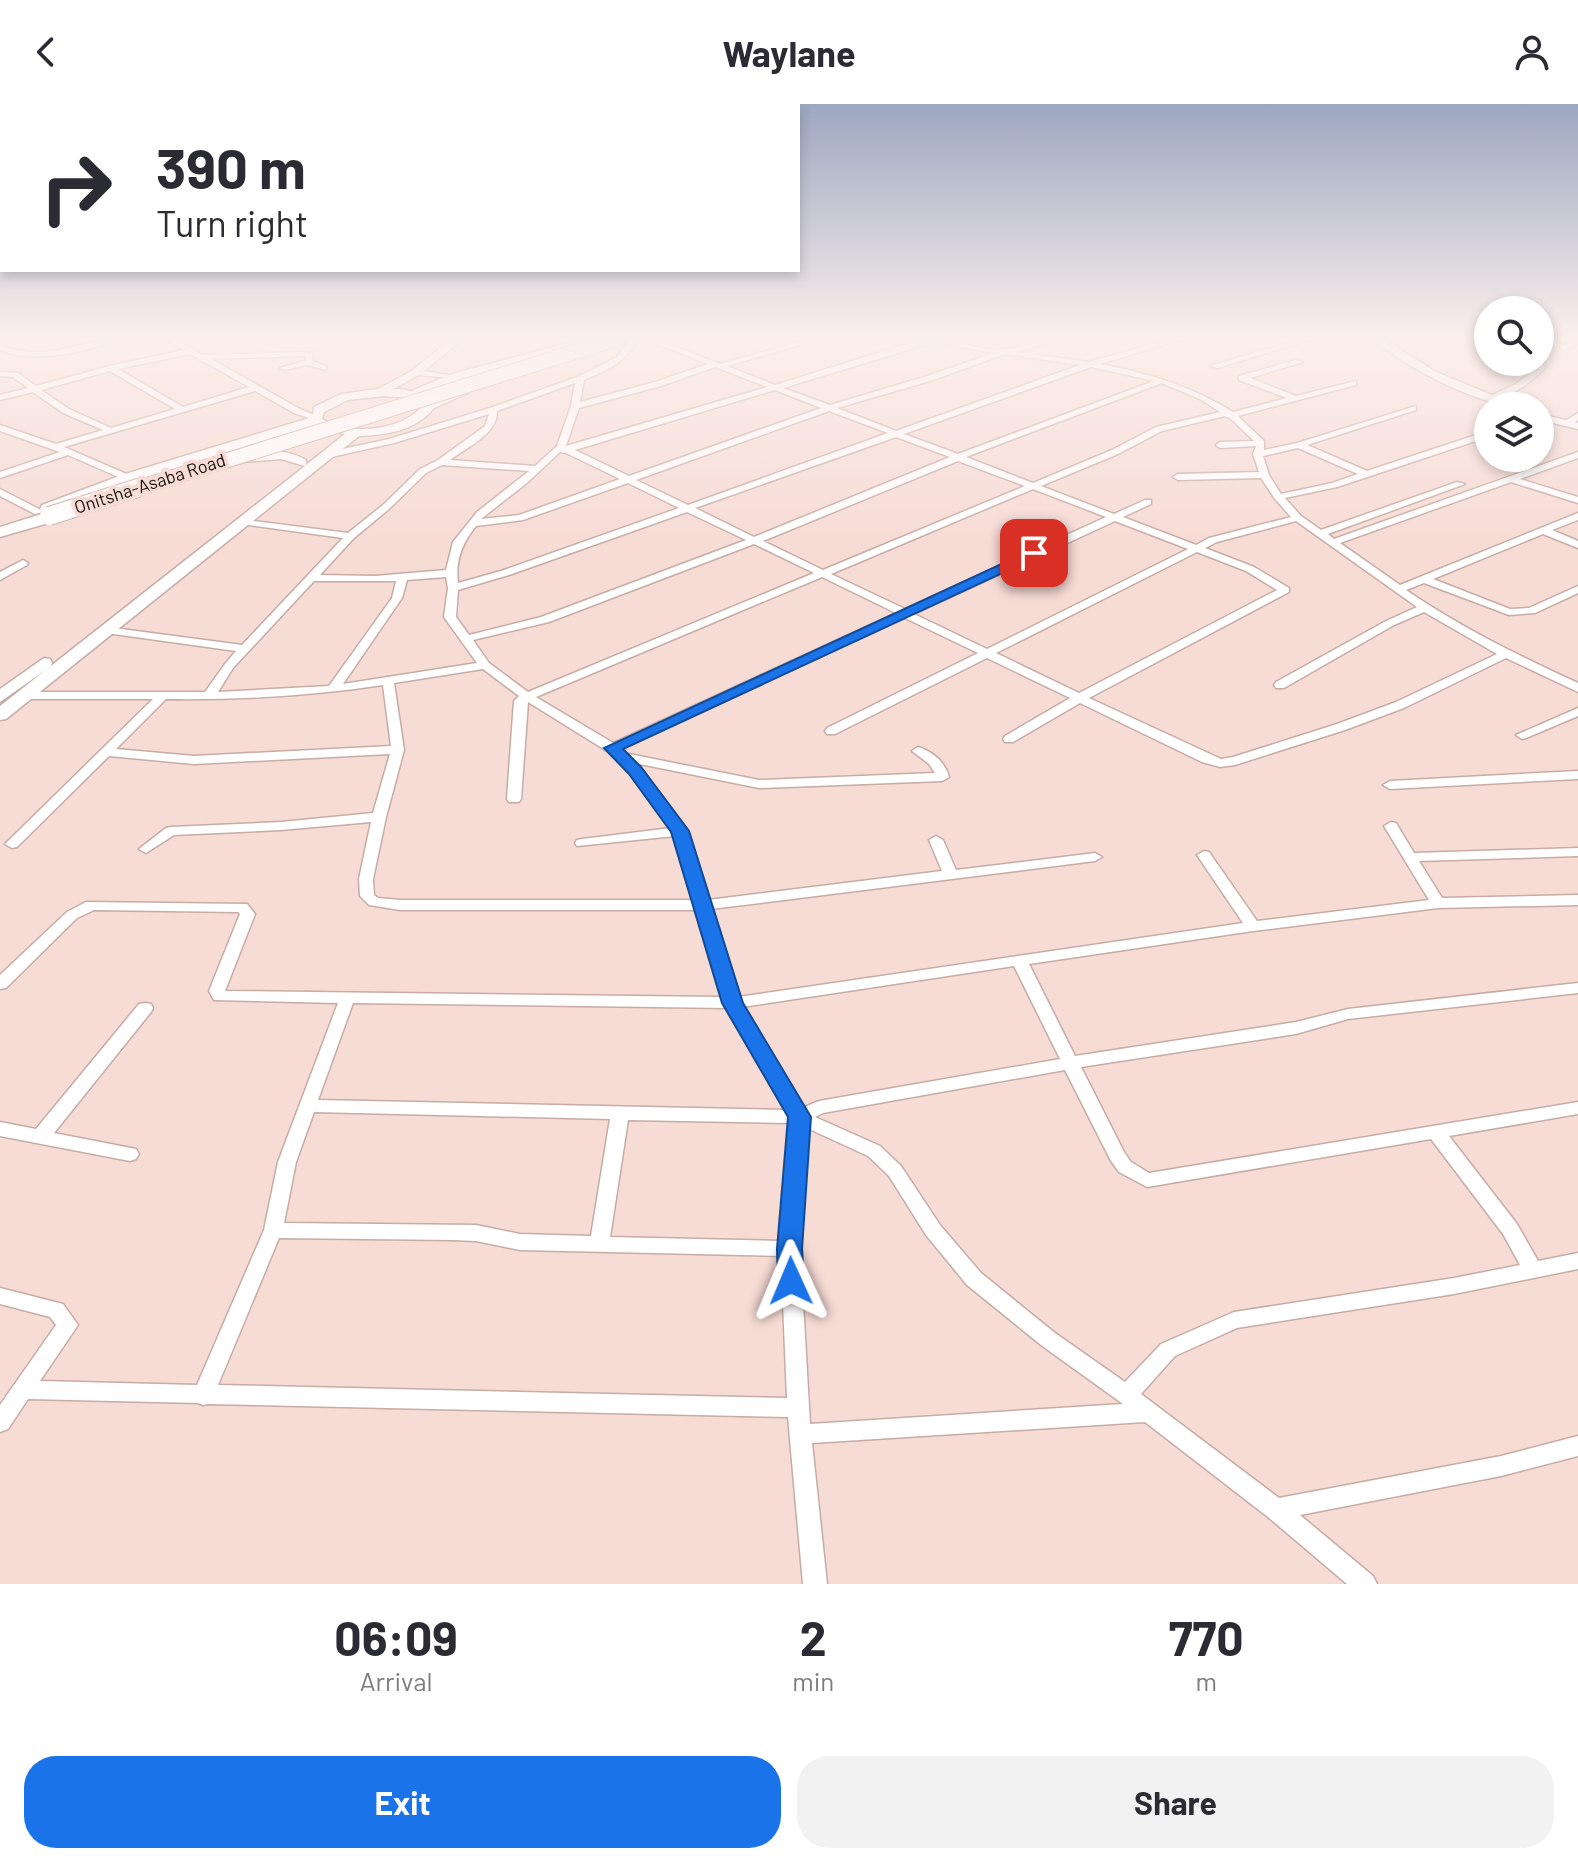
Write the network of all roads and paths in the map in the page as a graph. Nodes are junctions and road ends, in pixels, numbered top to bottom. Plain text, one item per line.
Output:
1 (61, 407) edge
2 (178, 407) edge
3 (188, 407) edge
4 (290, 407) edge
5 (323, 407) edge
6 (381, 407) edge
7 (392, 407) edge
8 (427, 407) edge
9 (501, 407) edge
10 (575, 407) edge
11 (707, 407) edge
12 (822, 407) edge
13 (833, 407) edge
14 (970, 407) edge
15 (1093, 407) edge
16 (1216, 407) edge
17 (1260, 407) edge
18 (1413, 408) dead end
19 (181, 409) junction
20 (826, 409) junction
21 (493, 410) junction
22 (1227, 414) junction
23 (316, 418) junction
24 (1554, 419) edge
25 (1575, 422) edge
26 (0, 428) edge
27 (109, 430) junction
28 (336, 430) junction
29 (356, 432) junction
30 (19, 433) junction
31 (895, 434) junction
32 (0, 439) edge
33 (1474, 439) edge
34 (1261, 443) junction
35 (1220, 445) dead end
36 (1299, 445) junction
37 (56, 447) junction
38 (562, 449) junction
39 (66, 453) junction
40 (1258, 454) junction
41 (327, 455) junction
42 (1578, 455) edge
43 (962, 457) junction
44 (244, 458) junction
45 (441, 462) junction
46 (301, 463) junction
47 (537, 469) junction
48 (1366, 474) junction
49 (0, 475) edge
50 (1264, 475) junction
51 (1178, 477) dead end
52 (128, 478) junction
53 (626, 479) junction
54 (1513, 480) junction
55 (1460, 484) dead end
56 (1035, 485) junction
57 (0, 492) edge
58 (272, 492) junction
59 (1278, 497) junction
60 (1578, 500) edge
61 (1148, 502) dead end
62 (685, 508) junction
63 (46, 512) junction
64 (1112, 516) junction
65 (1578, 516) edge
66 (1298, 518) junction
67 (241, 521) junction
68 (474, 523) junction
69 (0, 524) edge
70 (1543, 530) junction
71 (0, 532) edge
72 (1319, 534) junction
73 (350, 536) junction
74 (753, 541) junction
75 (1332, 543) junction
76 (1578, 545) edge
77 (1196, 549) junction
78 (23, 563) dead end
79 (821, 574) junction
80 (0, 577) edge
81 (402, 577) junction
82 (313, 578) junction
83 (1422, 578) junction
84 (452, 580) junction
85 (1399, 589) junction
86 (1578, 589) edge
87 (1425, 608) junction
88 (903, 613) junction
89 (106, 630) junction
90 (464, 639) junction
91 (245, 649) junction
92 (986, 654) junction
93 (1506, 654) junction
94 (485, 665) junction
95 (388, 681) junction
96 (1280, 685) dead end
97 (1578, 688) edge
98 (333, 689) junction
99 (3, 692) edge
100 (26, 695) junction
101 (530, 695) junction
102 (209, 696) junction
103 (162, 697) junction
104 (1081, 697) junction
105 (1578, 712) edge
106 (0, 715) edge
107 (831, 731) dead end
108 (1522, 735) dead end
109 (1009, 739) dead end
110 (398, 750) junction
111 (918, 751) dead end
112 (104, 752) junction
113 (616, 752) junction
114 (1578, 775) edge
115 (1390, 785) dead end
116 (514, 799) dead end
117 (379, 817) junction
118 (1391, 826) dead end
119 (680, 831) junction
120 (936, 840) dead end
121 (582, 843) dead end
122 (12, 844) dead end
123 (146, 849) dead end
124 (1578, 852) edge
125 (1204, 855) dead end
126 (1095, 857) dead end
127 (1411, 857) junction
128 (951, 876) junction
129 (1578, 900) edge
130 (1438, 903) junction
131 (703, 905) junction
132 (1253, 926) junction
133 (1019, 960) junction
134 (6, 970) edge
135 (0, 984) edge
136 (1578, 988) edge
137 (347, 999) junction
138 (732, 1003) junction
139 (145, 1008) dead end
140 (1071, 1065) junction
141 (307, 1106) junction
142 (1578, 1108) edge
143 (620, 1113) junction
144 (799, 1117) junction
145 (0, 1129) edge
146 (1435, 1131) junction
147 (41, 1136) junction
148 (130, 1154) dead end
149 (273, 1230) junction
150 (599, 1243) junction
151 (790, 1249) junction
152 (1578, 1261) edge
153 (1532, 1269) junction
154 (0, 1296) edge
155 (23, 1390) junction
156 (1127, 1395) junction
157 (203, 1396) junction
158 (798, 1408) junction
159 (1147, 1412) junction
160 (0, 1422) edge
161 (801, 1434) junction
162 (1578, 1446) edge
163 (1276, 1509) junction
164 (815, 1584) edge
165 (1365, 1584) edge

1 - 27 street
2 - 19 street
3 - 19 street
4 - 23 street
5 - 23 main road
6 - 63 highway, bridge
7 - 63 highway, Onitsha-Asaba Road, bridge
8 - 29 main road
9 - 21 street
10 - 38 street
11 - 38 street
12 - 20 street
13 - 20 street
14 - 31 street
15 - 43 street
16 - 22 street
17 - 22 street
18 - 36 street
19 - 27 street
20 - 31 street
20 - 53 street
21 - 41 street
21 - 45 street
22 - 34 street
22 - 56 street
23 - 28 main road
23 - 52 highway
24 - 25 main road
26 - 30 street
27 - 37 street
28 - 29 main road
28 - 44 highway
28 - 46 main road
29 - 41 main road
30 - 32 street
30 - 37 street
31 - 43 street
31 - 62 street
33 - 48 street
34 - 35 street
34 - 40 street
36 - 40 street
36 - 48 street
37 - 39 street
38 - 47 street
38 - 53 street
39 - 49 street
39 - 52 street
40 - 50 street
41 - 58 main road
42 - 54 street
43 - 56 street
43 - 74 street
44 - 46 main road
44 - 63 highway
45 - 47 street
45 - 73 street
46 - 58 main road
47 - 68 street
48 - 59 street
50 - 51 street
50 - 59 street
52 - 63 highway
53 - 62 street
53 - 68 street
54 - 60 street
54 - 75 street
55 - 72 street
56 - 64 street
56 - 79 street
57 - 63 street
58 - 67 main road
58 - 99 main road
59 - 66 street
61 - 64 street
62 - 74 street
62 - 84 street
63 - 69 highway
63 - 71 highway, Onitsha-Asaba Road
64 - 77 street
64 - 88 street
65 - 70 street
66 - 72 street
66 - 77 street
67 - 73 street
67 - 89 main road
68 - 84 street
70 - 76 street
70 - 83 street
72 - 75 street
73 - 82 street
74 - 79 street
74 - 90 street
75 - 85 street
77 - 92 street
77 - 104 street
78 - 80 street
79 - 88 street
79 - 101 street
81 - 82 street
81 - 84 street
81 - 98 street
82 - 91 street
83 - 85 street
83 - 86 street
84 - 90 street
85 - 87 street
87 - 93 street
87 - 96 street
88 - 92 street
88 - 113 street
89 - 91 street
89 - 100 main road
90 - 94 street
91 - 102 street
92 - 104 street
92 - 107 street
93 - 97 street
93 - 104 street
94 - 95 street
94 - 101 street
95 - 98 street
95 - 110 street
98 - 102 street
100 - 103 street
100 - 106 main road
101 - 113 street
101 - 116 street
102 - 103 street
103 - 112 street
104 - 109 street
105 - 108 street
110 - 112 street
110 - 117 street
111 - 113 street
112 - 122 street
113 - 119 street
114 - 115 street
117 - 123 street
117 - 131 street
118 - 127 street
119 - 121 street
119 - 131 street
120 - 128 street
124 - 127 street
125 - 132 street
126 - 128 street
127 - 130 street
128 - 131 street
129 - 130 street
130 - 132 street
131 - 138 street
132 - 133 street
133 - 138 street
133 - 140 street
134 - 135 street
134 - 137 street
136 - 140 street
137 - 138 street
137 - 141 street
138 - 144 street
139 - 147 street
140 - 144 street
140 - 146 street
141 - 143 street
141 - 149 street
142 - 146 street
143 - 144 street
143 - 150 street
144 - 151 street
144 - 156 street
145 - 147 street
146 - 153 street
147 - 148 street
149 - 150 street
149 - 157 street
150 - 151 street
151 - 158 street
152 - 153 street
153 - 156 street
154 - 155 street
155 - 157 street
155 - 160 street
156 - 159 street
157 - 158 street
158 - 161 street
159 - 161 street
159 - 163 street
161 - 164 street
162 - 163 street
163 - 165 street

